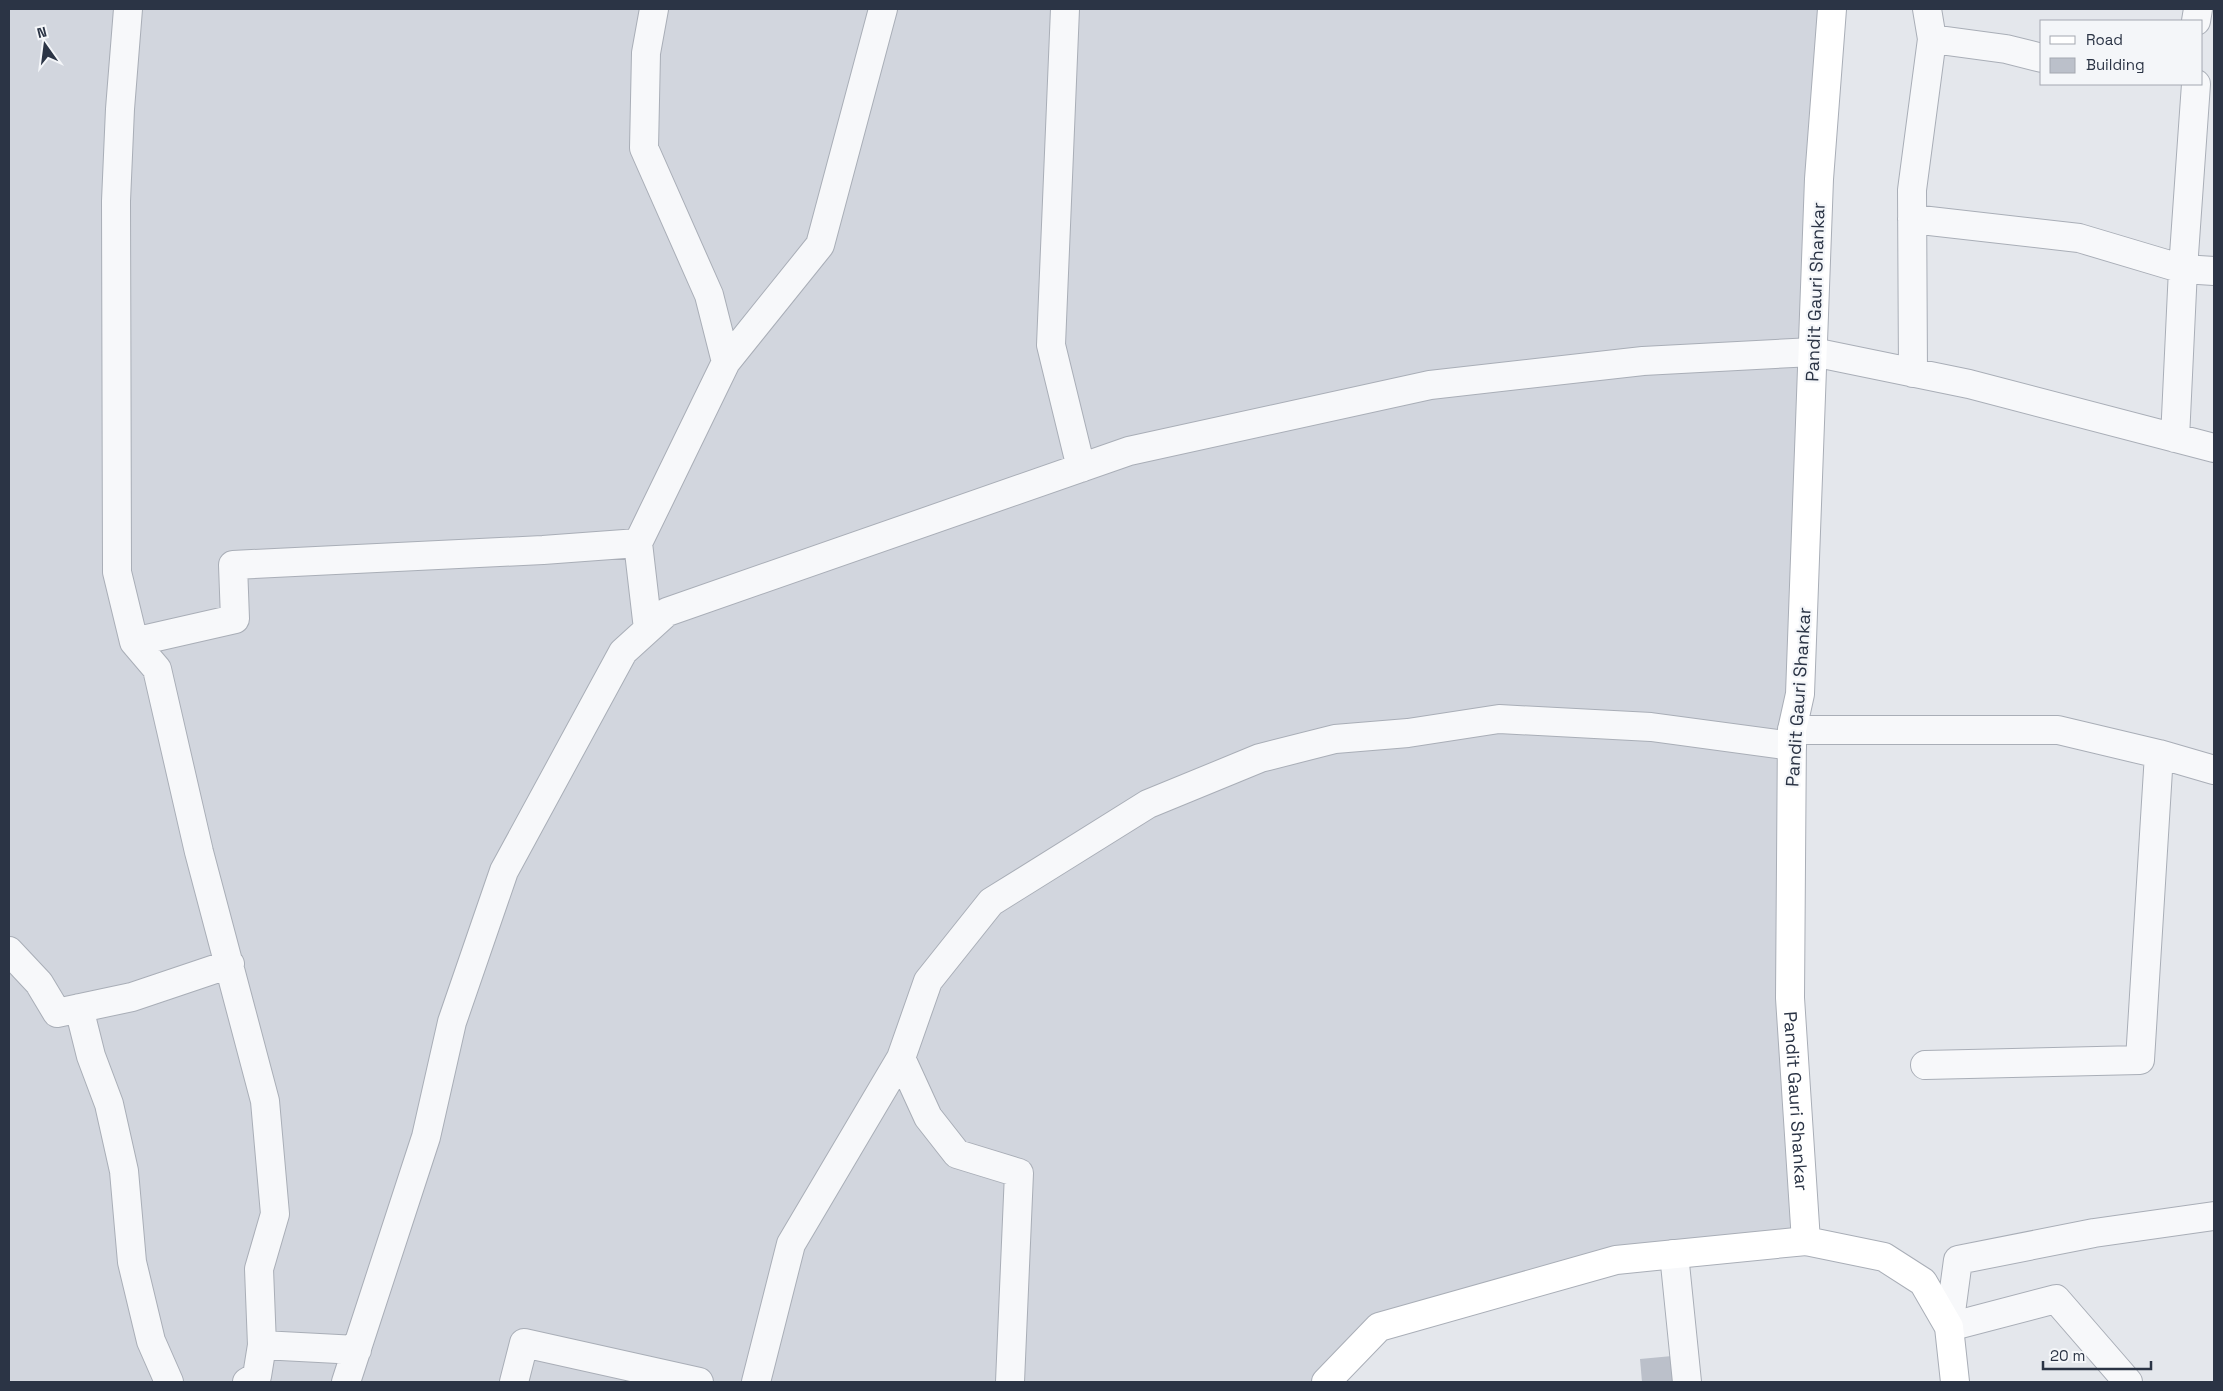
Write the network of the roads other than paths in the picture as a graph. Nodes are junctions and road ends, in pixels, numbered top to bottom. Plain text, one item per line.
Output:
1 (128, 9) edge
2 (654, 9) edge
3 (884, 9) edge
4 (1065, 9) edge
5 (1832, 9) edge
6 (1927, 9) edge
7 (1932, 39) junction
8 (2040, 58) edge
9 (2196, 85) edge
10 (1912, 219) junction
11 (2183, 269) junction
12 (2214, 271) edge
13 (1813, 352) junction
14 (726, 362) junction
15 (1913, 372) junction
16 (2175, 438) junction
17 (2214, 448) edge
18 (1081, 468) junction
19 (638, 543) junction
20 (648, 629) junction
21 (134, 642) junction
22 (1792, 738) junction
23 (2159, 754) junction
24 (2214, 770) edge
25 (9, 952) edge
26 (230, 964) junction
27 (79, 1008) junction
28 (901, 1058) junction
29 (1925, 1065) dead end
30 (2214, 1216) edge
31 (1806, 1241) junction
32 (1674, 1254) junction
33 (1949, 1327) junction
34 (262, 1345) junction
35 (357, 1350) junction
36 (169, 1382) edge
37 (247, 1382) edge
38 (346, 1382) edge
39 (514, 1382) edge
40 (700, 1382) edge
41 (756, 1382) edge
42 (1010, 1382) edge
43 (1326, 1382) edge
44 (1687, 1382) edge
45 (1955, 1382) edge
46 (2128, 1382) edge

1 - 21 street
2 - 14 street
3 - 14 street
4 - 18 street
5 - 13 street, Pandit Gauri Shankar
6 - 7 street
7 - 8 street
7 - 10 street
9 - 11 street
10 - 11 street
10 - 15 street
11 - 12 street
11 - 16 street
13 - 15 street
13 - 18 street
13 - 22 street, Pandit Gauri Shankar
14 - 19 street
15 - 16 street
16 - 17 street
18 - 20 street
19 - 20 street
19 - 21 street
20 - 35 street
21 - 26 street
22 - 23 street
22 - 28 street
22 - 31 street, Pandit Gauri Shankar
23 - 24 street
23 - 29 street
25 - 27 street
26 - 27 street
26 - 34 street
27 - 36 street
28 - 41 street
28 - 42 street
30 - 33 street
31 - 32 street
31 - 33 street
32 - 43 street
32 - 44 street
33 - 45 street
33 - 46 street
34 - 35 street
34 - 37 street
35 - 38 street
39 - 40 street

